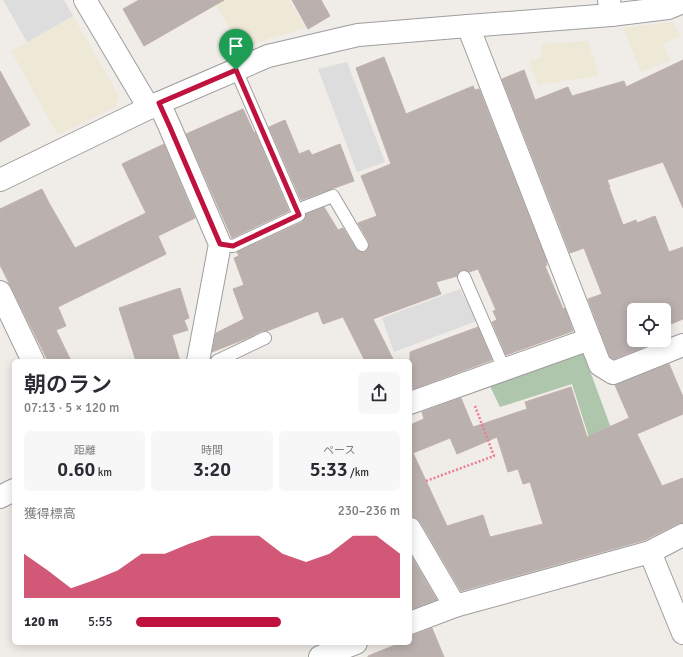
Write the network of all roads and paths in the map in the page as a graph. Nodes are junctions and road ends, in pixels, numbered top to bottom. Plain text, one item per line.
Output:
1 (85, 0) edge
2 (683, 2) edge
3 (610, 7) edge
4 (468, 26) junction
5 (236, 70) junction
6 (154, 106) junction
7 (0, 180) edge
8 (297, 210) junction
9 (220, 244) junction
10 (362, 245) dead end
11 (464, 277) dead end
12 (0, 292) edge
13 (265, 338) dead end
14 (590, 339) junction
15 (683, 345) edge
16 (32, 359) edge
17 (198, 359) edge
18 (221, 359) edge
19 (504, 369) junction
20 (466, 382) junction
21 (412, 402) edge
22 (426, 481) dead end
23 (12, 491) edge
24 (0, 497) edge
25 (412, 532) edge
26 (683, 535) edge
27 (650, 552) junction
28 (455, 606) junction
29 (412, 622) edge
30 (683, 633) edge
31 (350, 645) edge
32 (328, 652) edge

1 - 6 street
2 - 3 street
3 - 4 street
4 - 5 street
4 - 14 street
5 - 6 street
5 - 8 lane
6 - 7 street
6 - 9 street
8 - 9 lane
8 - 10 lane
9 - 17 street
11 - 19 lane
12 - 16 street
13 - 18 lane
14 - 15 street
14 - 19 street
19 - 20 street
20 - 21 street
20 - 22 path
23 - 24 street
25 - 28 street
26 - 27 street
27 - 28 street
27 - 30 street
28 - 29 street
31 - 32 street

